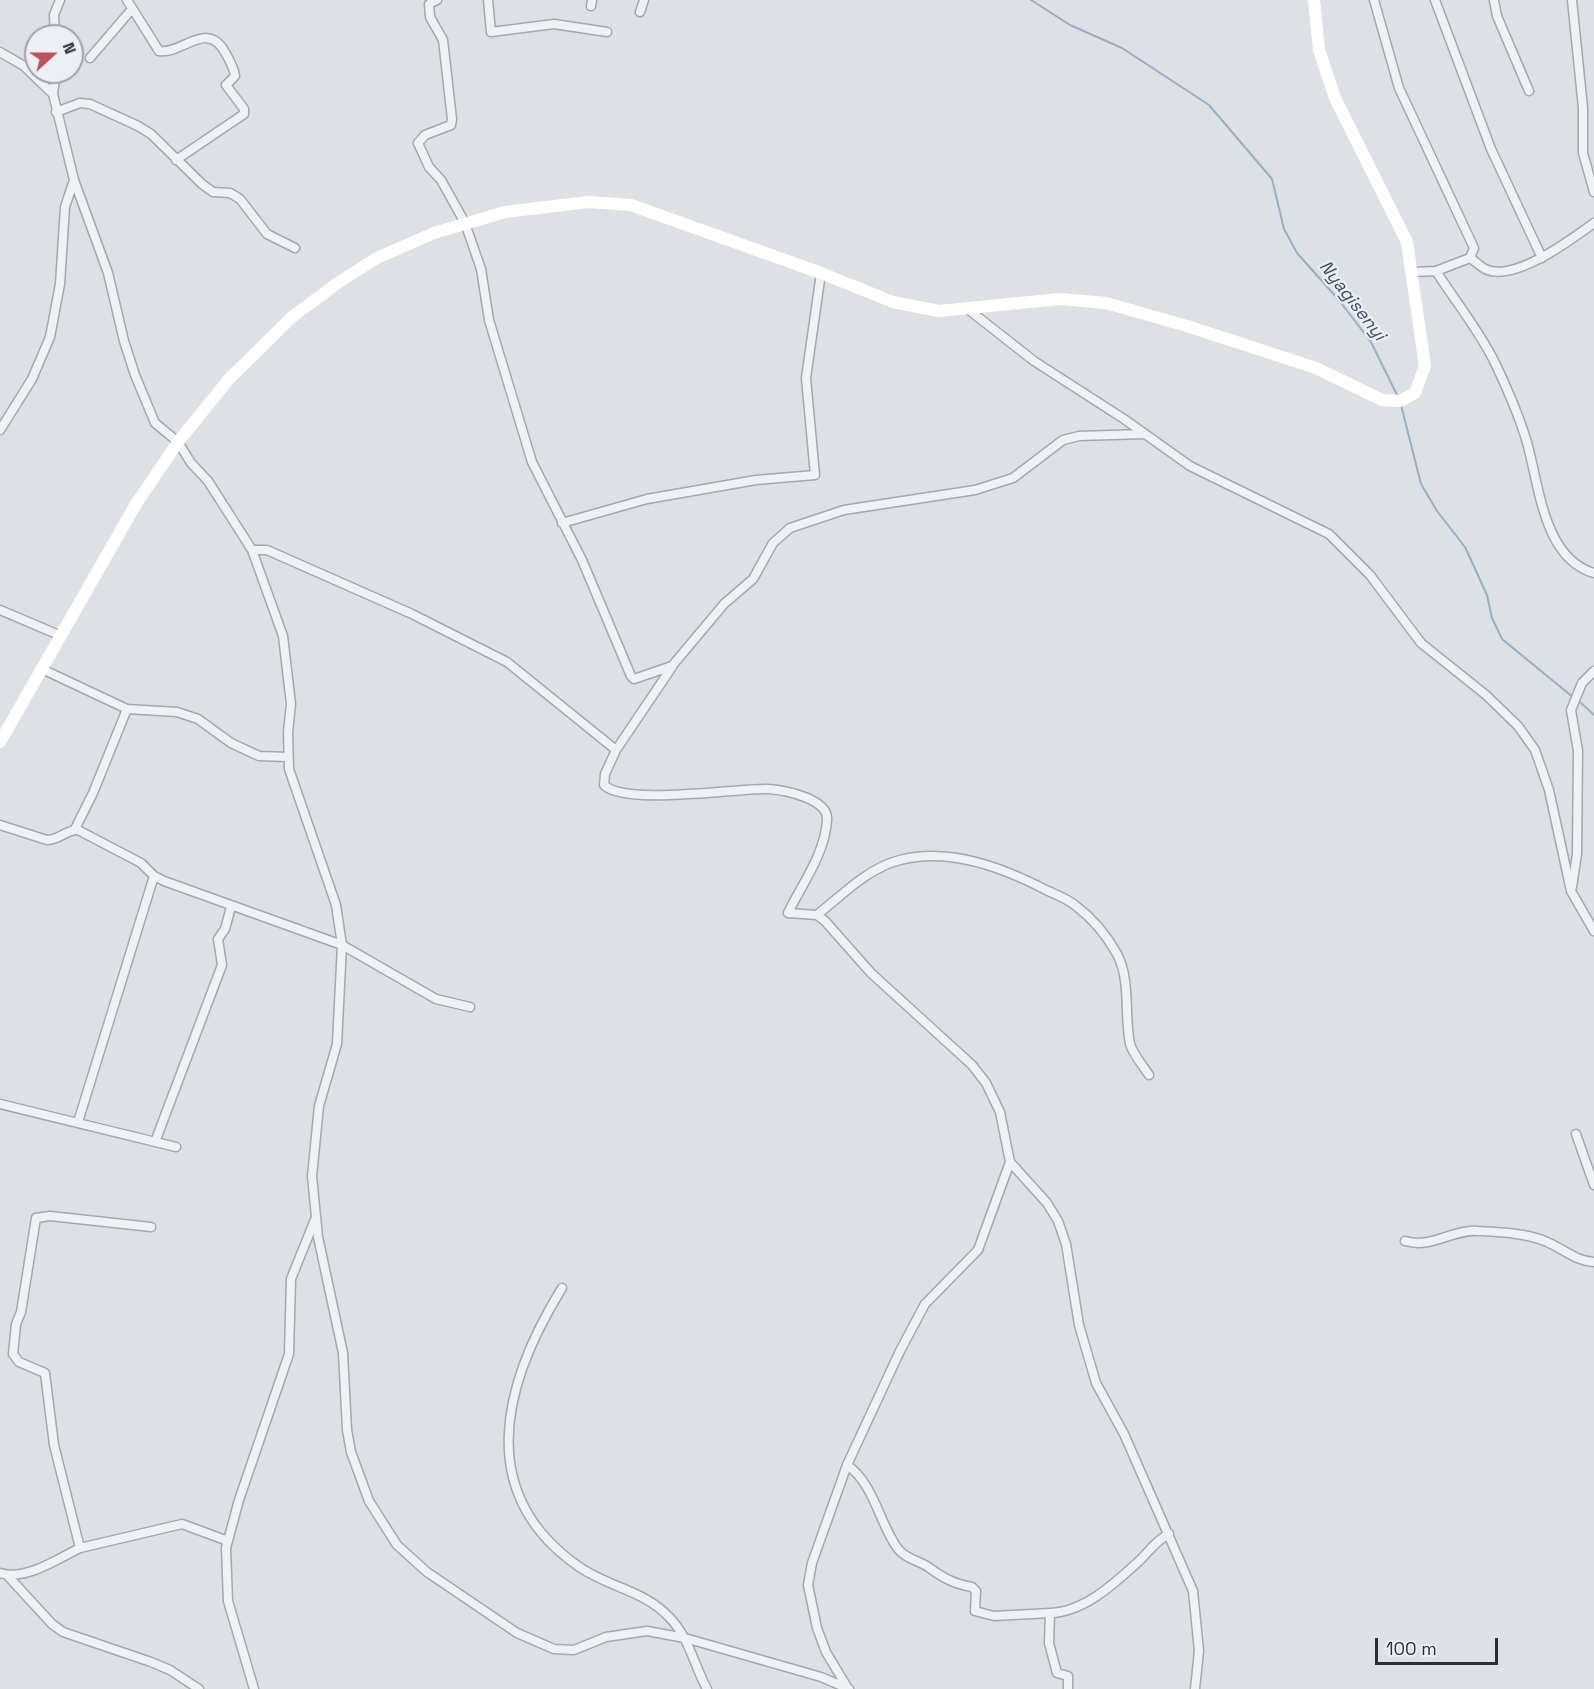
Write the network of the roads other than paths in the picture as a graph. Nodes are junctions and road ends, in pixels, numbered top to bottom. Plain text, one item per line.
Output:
1 (60, 0) edge
2 (127, 0) edge
3 (418, 0) edge
4 (488, 0) edge
5 (644, 0) edge
6 (1314, 0) edge
7 (1374, 0) edge
8 (1435, 0) edge
9 (1494, 0) edge
10 (1572, 0) edge
11 (433, 2) edge
12 (132, 9) junction
13 (640, 12) dead end
14 (54, 24) edge
15 (607, 32) dead end
16 (0, 52) edge
17 (90, 58) dead end
18 (54, 84) edge
19 (1529, 91) dead end
20 (53, 94) junction
21 (56, 112) junction
22 (176, 160) junction
23 (74, 180) junction
24 (1594, 192) edge
25 (465, 223) junction
26 (1594, 223) edge
27 (295, 248) dead end
28 (1470, 258) junction
29 (1542, 258) junction
30 (1436, 271) junction
31 (1413, 272) junction
32 (821, 273) junction
33 (969, 310) junction
34 (0, 430) edge
35 (1144, 434) junction
36 (178, 442) junction
37 (562, 523) junction
38 (252, 550) junction
39 (1594, 573) edge
40 (0, 610) edge
41 (59, 635) junction
42 (672, 666) junction
43 (42, 669) junction
44 (1594, 671) edge
45 (127, 709) junction
46 (0, 742) edge
47 (616, 750) junction
48 (288, 757) junction
49 (0, 825) edge
50 (75, 829) junction
51 (154, 876) junction
52 (1571, 891) junction
53 (231, 907) junction
54 (817, 915) junction
55 (1594, 931) edge
56 (342, 945) junction
57 (470, 1007) dead end
58 (1149, 1075) dead end
59 (0, 1104) edge
60 (78, 1122) junction
61 (1576, 1134) dead end
62 (156, 1142) junction
63 (176, 1147) dead end
64 (1010, 1162) junction
65 (1594, 1185) edge
66 (316, 1216) junction
67 (151, 1227) dead end
68 (1406, 1241) dead end
69 (1594, 1263) edge
70 (562, 1288) dead end
71 (847, 1465) junction
72 (1168, 1534) junction
73 (228, 1540) junction
74 (80, 1548) junction
75 (4, 1574) edge
76 (1050, 1613) junction
77 (685, 1638) junction
78 (180, 1677) junction
79 (848, 1688) edge
80 (184, 1689) edge
81 (199, 1689) edge
82 (254, 1689) edge
83 (707, 1689) edge
84 (1068, 1689) edge
85 (1195, 1689) edge

1 - 14 street
2 - 12 street
3 - 11 street
4 - 15 street
5 - 13 street
6 - 31 main road
7 - 28 street
8 - 29 street
9 - 19 street
10 - 24 street
11 - 25 street
12 - 17 street
12 - 22 street
16 - 20 street
18 - 20 street
20 - 21 street
21 - 22 street
21 - 23 street
22 - 27 street
23 - 34 street
23 - 36 street
25 - 32 main road
25 - 36 main road
25 - 37 street
26 - 29 street
28 - 29 street
28 - 30 street
30 - 31 street
30 - 39 street
31 - 33 main road
32 - 33 main road
32 - 37 street
33 - 35 street
35 - 42 street
35 - 52 street
36 - 38 street
36 - 41 main road
37 - 42 street
38 - 47 street
38 - 48 street
40 - 41 street
41 - 43 main road
42 - 47 street
43 - 45 street
43 - 46 main road
44 - 52 street
45 - 48 street
45 - 50 street
47 - 54 street
48 - 56 street
49 - 50 street
50 - 51 street
51 - 53 street
51 - 60 street
52 - 55 street
53 - 56 street
53 - 62 street
54 - 58 street
54 - 64 street
56 - 57 street
56 - 66 street
59 - 60 street
60 - 62 street
61 - 65 street
62 - 63 street
64 - 71 street
64 - 72 street
66 - 73 street
66 - 77 street
67 - 74 street
68 - 69 street
70 - 77 street
71 - 76 street
71 - 79 street
72 - 76 street
72 - 85 street
73 - 74 street
73 - 82 street
74 - 75 street
75 - 78 street
76 - 84 street
77 - 79 street
77 - 83 street
78 - 80 street
78 - 81 street

